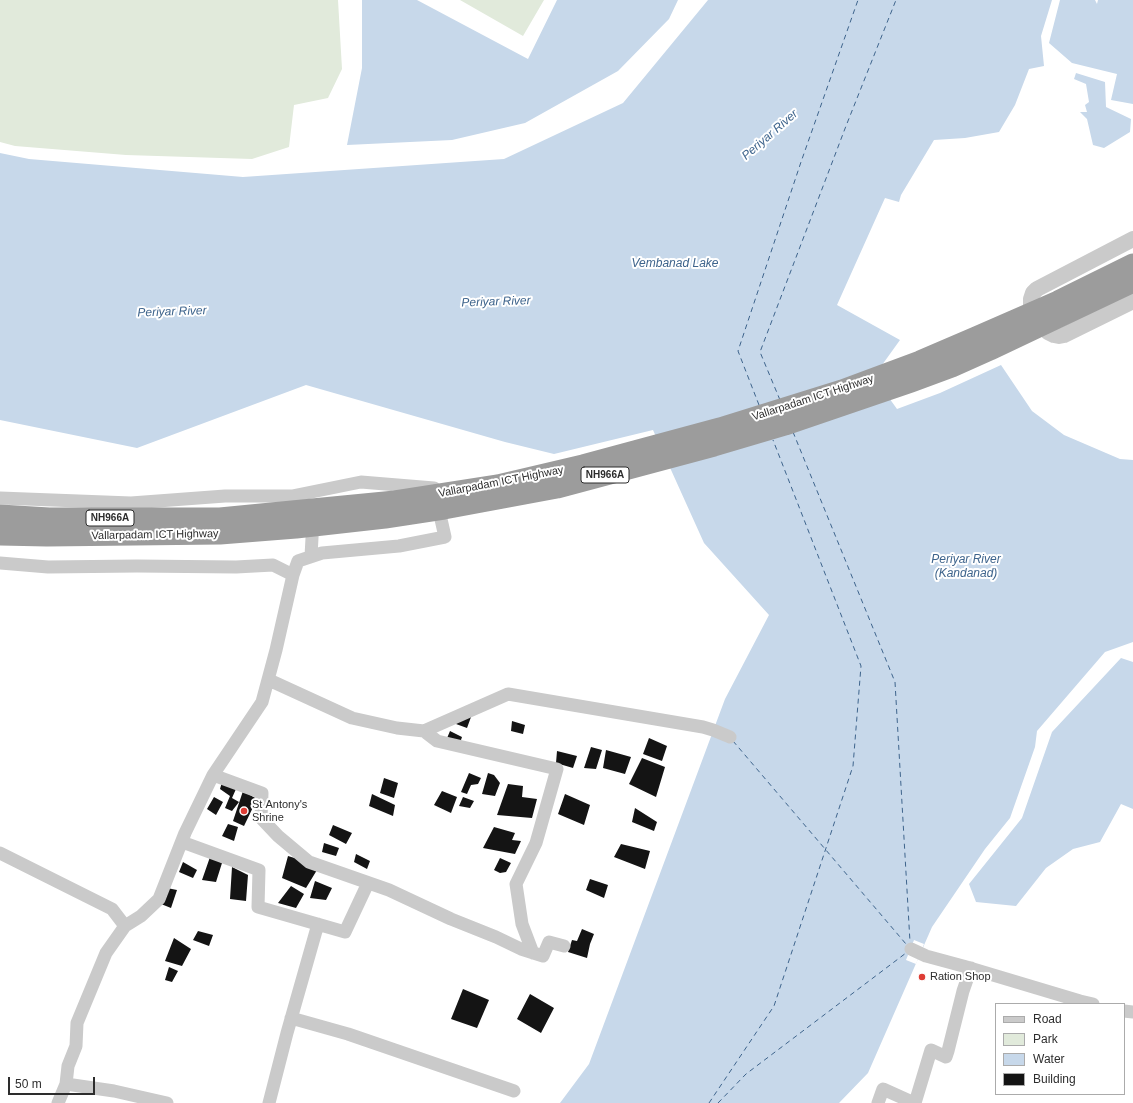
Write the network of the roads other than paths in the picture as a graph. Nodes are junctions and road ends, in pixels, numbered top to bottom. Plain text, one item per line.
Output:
1 (1133, 239) edge
2 (1133, 264) edge
3 (1133, 282) edge
4 (1133, 301) edge
5 (315, 491) junction
6 (0, 498) edge
7 (0, 515) edge
8 (0, 535) edge
9 (311, 556) junction
10 (0, 563) edge
11 (293, 575) junction
12 (269, 680) junction
13 (424, 731) junction
14 (730, 737) dead end
15 (213, 775) junction
16 (182, 842) junction
17 (0, 853) edge
18 (368, 883) junction
19 (318, 924) junction
20 (125, 926) junction
21 (564, 946) dead end
22 (911, 949) dead end
23 (533, 952) junction
24 (971, 968) junction
25 (1089, 1003) edge
26 (291, 1018) junction
27 (66, 1084) junction
28 (514, 1091) dead end
29 (58, 1103) edge
30 (167, 1103) edge
31 (269, 1103) edge
32 (878, 1103) edge
33 (914, 1103) edge

1 - 4 street
2 - 7 highway, Vallarpadam ICT Highway / NH966A
3 - 8 highway, Vallarpadam ICT Highway / NH966A
5 - 6 street
5 - 9 street
5 - 9 street
9 - 11 street
10 - 11 street
11 - 12 street
12 - 13 street
12 - 15 street
13 - 14 street
13 - 23 street
15 - 16 street
15 - 18 street
16 - 19 street
16 - 20 street
17 - 20 street
18 - 19 street
18 - 23 street
19 - 26 street
20 - 27 street
21 - 23 street
22 - 24 street
24 - 25 street
24 - 33 street
26 - 28 street
26 - 31 street
27 - 29 street
27 - 30 street
32 - 33 street

